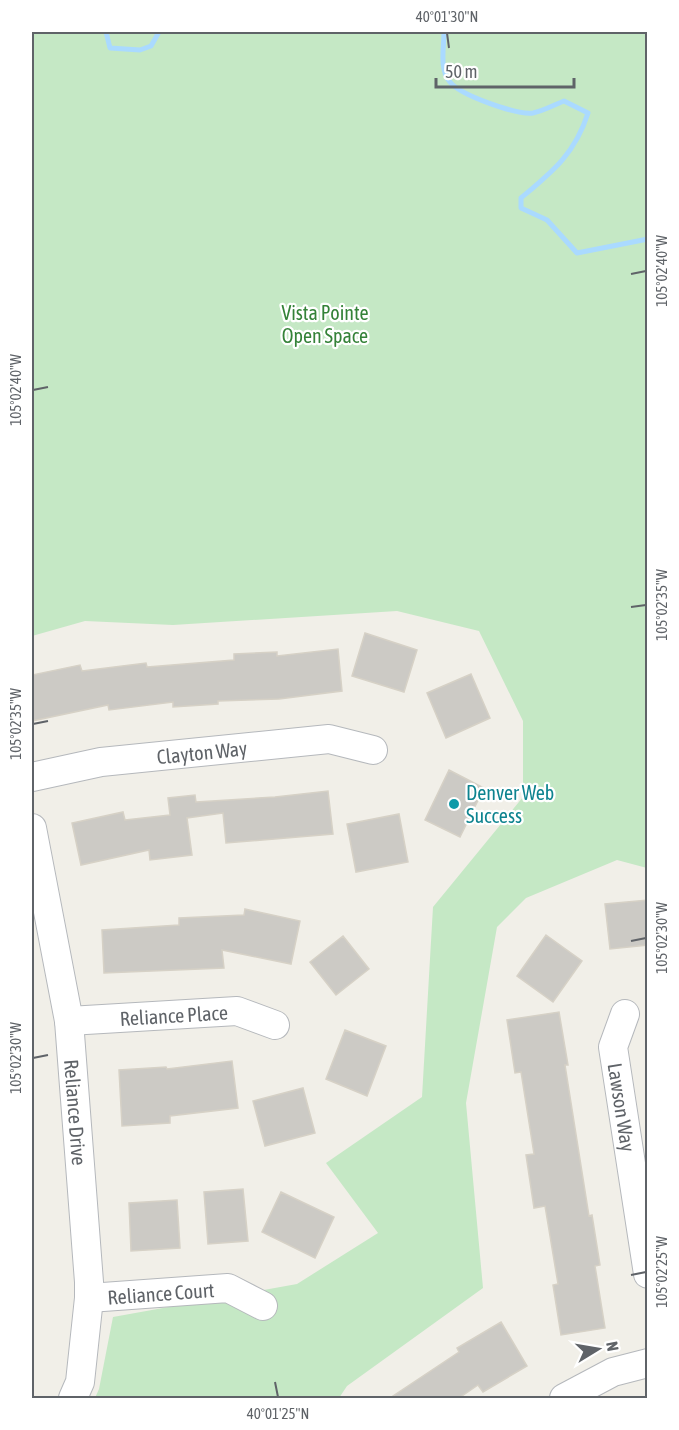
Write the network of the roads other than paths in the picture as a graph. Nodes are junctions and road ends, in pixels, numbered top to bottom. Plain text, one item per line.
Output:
1 (373, 750) dead end
2 (32, 777) edge
3 (32, 828) edge
4 (625, 1014) dead end
5 (69, 1021) junction
6 (275, 1025) dead end
7 (639, 1157) edge
8 (648, 1274) edge
9 (89, 1298) junction
10 (263, 1306) dead end
11 (648, 1363) edge
12 (72, 1398) edge
13 (564, 1398) edge

1 - 2 street, Clayton Way
3 - 5 street, Reliance Drive
4 - 7 street, Lawson Way
5 - 6 street, Reliance Place
5 - 9 street, Reliance Drive
7 - 8 street, Lawson Way
9 - 10 street, Reliance Court
9 - 12 street, Reliance Drive
11 - 13 street

